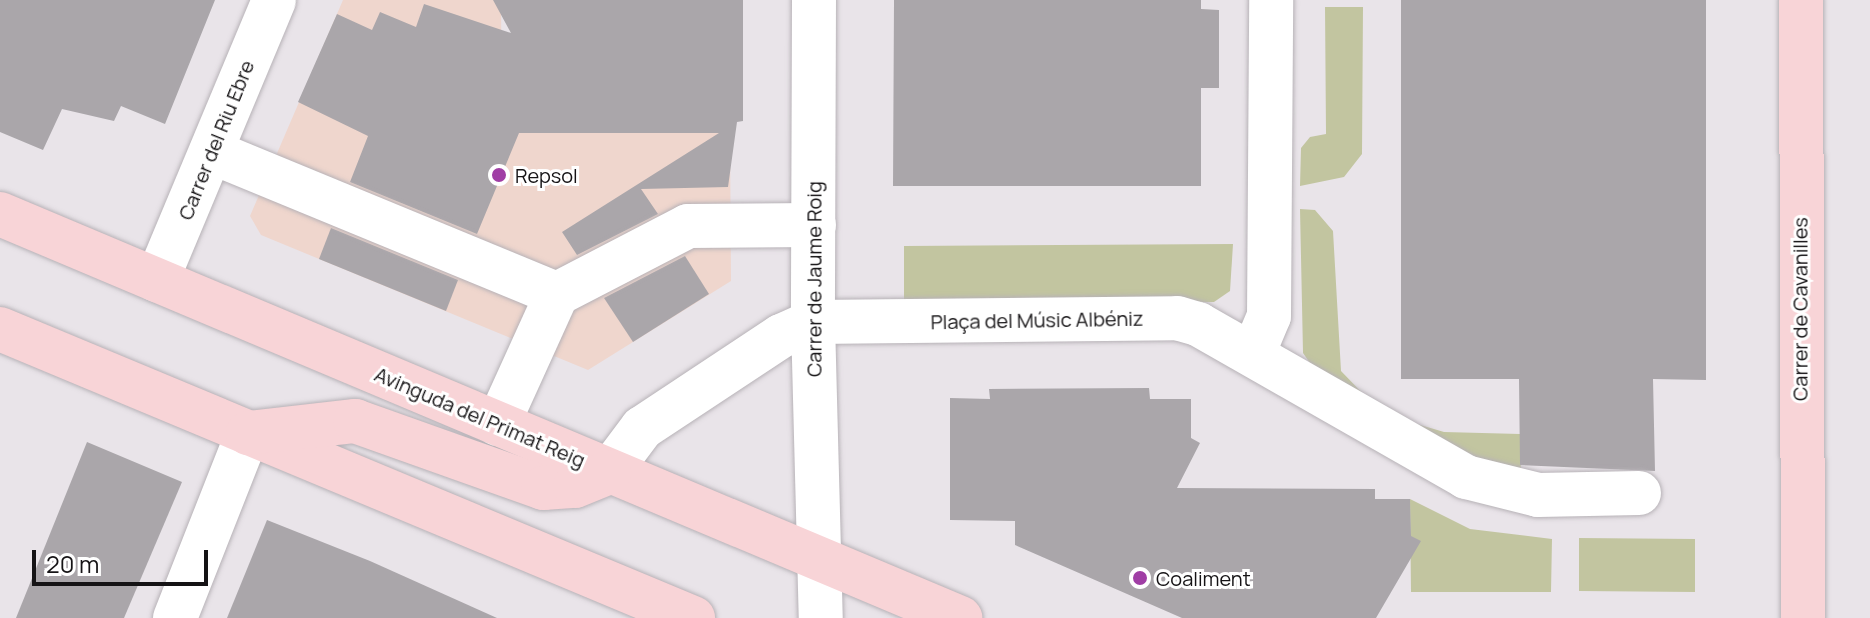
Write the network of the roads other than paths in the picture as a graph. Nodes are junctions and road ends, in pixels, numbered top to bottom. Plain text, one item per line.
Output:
1 (274, 0) edge
2 (814, 0) edge
3 (1271, 0) edge
4 (1801, 0) edge
5 (212, 152) junction
6 (0, 214) edge
7 (814, 225) junction
8 (157, 280) junction
9 (557, 294) junction
10 (813, 322) junction
11 (0, 329) edge
12 (1253, 354) junction
13 (498, 424) junction
14 (248, 433) junction
15 (609, 472) junction
16 (1639, 493) dead end
17 (817, 558) junction
18 (175, 618) edge
19 (693, 618) edge
20 (821, 618) edge
21 (960, 618) edge
22 (1803, 618) edge

1 - 5 street, Carrer del Riu Ebre
2 - 7 street, Carrer de Jaume Roig
3 - 12 street
4 - 22 main road, Carrer de Cavanilles
5 - 8 street, Carrer del Riu Ebre
5 - 9 street
6 - 8 main road, Avinguda del Primat Reig
7 - 9 street
7 - 10 street, Carrer de Jaume Roig
8 - 13 main road, Avinguda del Primat Reig
9 - 13 street
10 - 12 street, Plaça del Músic Albéniz
10 - 15 street
10 - 17 street, Carrer de Jaume Roig
11 - 14 main road
12 - 16 street, Plaça del Músic Albéniz
13 - 15 main road, Avinguda del Primat Reig
14 - 15 main road
14 - 18 street
14 - 19 main road
15 - 17 main road, Avinguda del Primat Reig
17 - 20 street, Carrer de Jaume Roig
17 - 21 main road, Avinguda del Primat Reig

